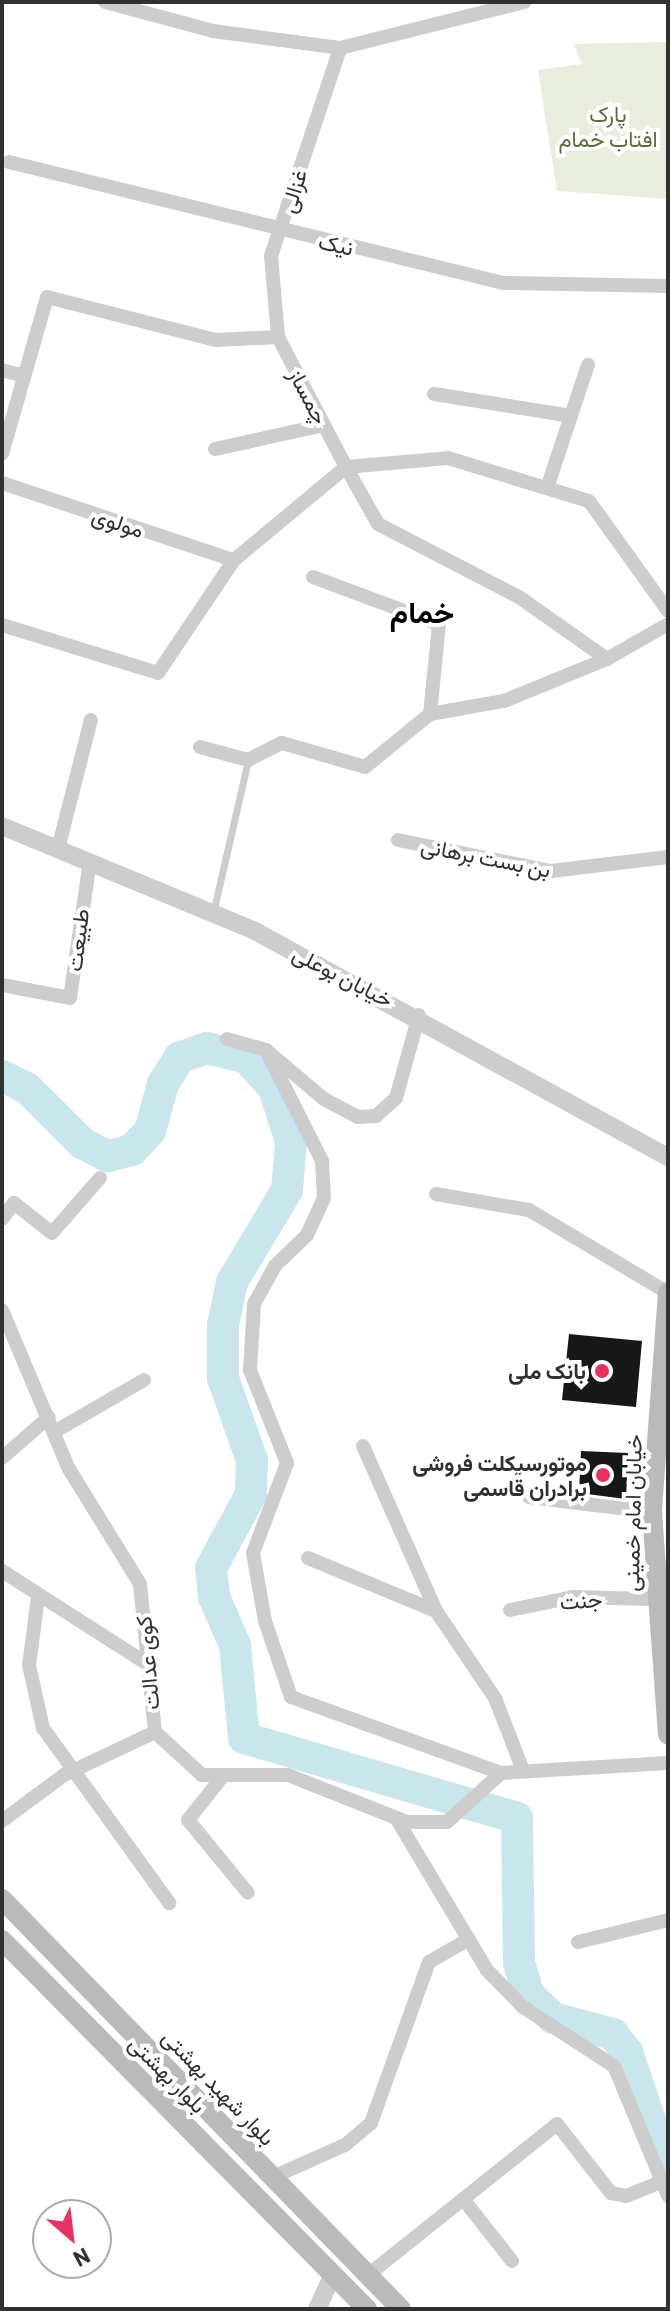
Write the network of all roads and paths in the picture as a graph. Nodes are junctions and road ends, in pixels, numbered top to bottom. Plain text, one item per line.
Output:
1 (105, 2) edge
2 (524, 2) edge
3 (340, 48) junction
4 (9, 162) dead end
5 (280, 233) junction
6 (668, 286) edge
7 (278, 337) junction
8 (588, 365) dead end
9 (2, 370) edge
10 (24, 376) junction
11 (434, 394) dead end
12 (571, 416) junction
13 (324, 425) junction
14 (215, 449) dead end
15 (2, 454) edge
16 (346, 467) junction
17 (2, 483) edge
18 (547, 488) junction
19 (234, 560) junction
20 (313, 577) dead end
21 (668, 611) edge
22 (668, 624) edge
23 (2, 625) edge
24 (607, 659) junction
25 (430, 714) junction
26 (91, 720) dead end
27 (200, 747) dead end
28 (248, 760) junction
29 (2, 826) edge
30 (398, 840) dead end
31 (58, 849) junction
32 (668, 857) edge
33 (90, 861) junction
34 (213, 913) junction
35 (2, 985) edge
36 (419, 1015) junction
37 (227, 1039) dead end
38 (266, 1050) junction
39 (668, 1157) edge
40 (100, 1178) dead end
41 (436, 1194) dead end
42 (2, 1219) edge
43 (668, 1293) edge
44 (2, 1310) edge
45 (144, 1380) dead end
46 (49, 1417) junction
47 (54, 1432) junction
48 (363, 1446) dead end
49 (2, 1458) edge
50 (529, 1497) dead end
51 (652, 1512) junction
52 (308, 1558) dead end
53 (2, 1571) edge
54 (38, 1597) junction
55 (653, 1599) junction
56 (510, 1610) dead end
57 (436, 1611) junction
58 (146, 1663) junction
59 (155, 1732) junction
60 (668, 1734) edge
61 (668, 1763) edge
62 (522, 1768) junction
63 (71, 1772) junction
64 (501, 1773) junction
65 (223, 1776) junction
66 (396, 1818) junction
67 (2, 1821) edge
68 (248, 1893) dead end
69 (2, 1899) edge
70 (169, 1903) dead end
71 (668, 1920) edge
72 (469, 1939) junction
73 (2, 1940) edge
74 (578, 1942) dead end
75 (130, 2029) junction
76 (110, 2049) junction
77 (273, 2177) junction
78 (660, 2182) junction
79 (668, 2196) edge
80 (463, 2199) junction
81 (512, 2261) dead end
82 (333, 2275) junction
83 (368, 2275) junction
84 (317, 2309) edge
85 (367, 2309) edge
86 (401, 2309) edge

1 - 3 street
2 - 3 street
3 - 5 street, غزالی
4 - 5 street, نیک
5 - 6 street, نیک
5 - 7 street, غزالی
7 - 10 street
7 - 13 street, چمساز
8 - 12 street
9 - 10 street
10 - 15 street
11 - 12 street
12 - 18 street
13 - 14 street
13 - 16 street, چمساز
16 - 18 street
16 - 19 street
16 - 24 street, چمساز
17 - 19 street, مولوی
18 - 21 street
19 - 23 street
20 - 25 street
22 - 24 street
24 - 25 street
25 - 28 street
26 - 31 street
27 - 28 street
28 - 34 lane
29 - 31 street, خیابان بوعلی
30 - 32 street, بن بست برهانی
31 - 33 street, خیابان بوعلی
33 - 34 street, خیابان بوعلی
33 - 35 street, طبيعت
34 - 36 street, خیابان بوعلی
36 - 38 street
36 - 39 street, خیابان بوعلی
37 - 38 street
38 - 64 street
40 - 42 street
41 - 43 street
43 - 51 main road, خیابان امام خمینی
44 - 46 street, کوی عدالت
45 - 47 street
46 - 47 street, کوی عدالت
46 - 49 street
47 - 58 street, کوی عدالت
48 - 57 street
50 - 51 street
51 - 55 main road, خیابان امام خمینی
52 - 57 street
53 - 54 street
54 - 58 street
54 - 63 street
55 - 56 street, جنت
55 - 60 main road, خیابان امام خمینی
57 - 62 street
58 - 59 street, کوی عدالت
59 - 63 street
59 - 65 street, کوی عدالت
61 - 62 street
62 - 64 street
63 - 67 street
63 - 70 street
64 - 66 street, کوی عدالت
65 - 66 street, کوی عدالت
65 - 68 street
66 - 72 street
69 - 75 main road, بلوار شهید بهشتی
71 - 74 street
72 - 77 street
72 - 78 street
73 - 76 main road, بلوار بهشتی
75 - 76 main road
75 - 77 main road, بلوار شهید بهشتی
76 - 82 main road, بلوار بهشتی
77 - 83 main road, بلوار شهید بهشتی
78 - 79 street
78 - 80 street
80 - 81 street
80 - 83 street
82 - 84 street
82 - 85 main road, بلوار بهشتی
83 - 86 main road, بلوار شهید بهشتی

